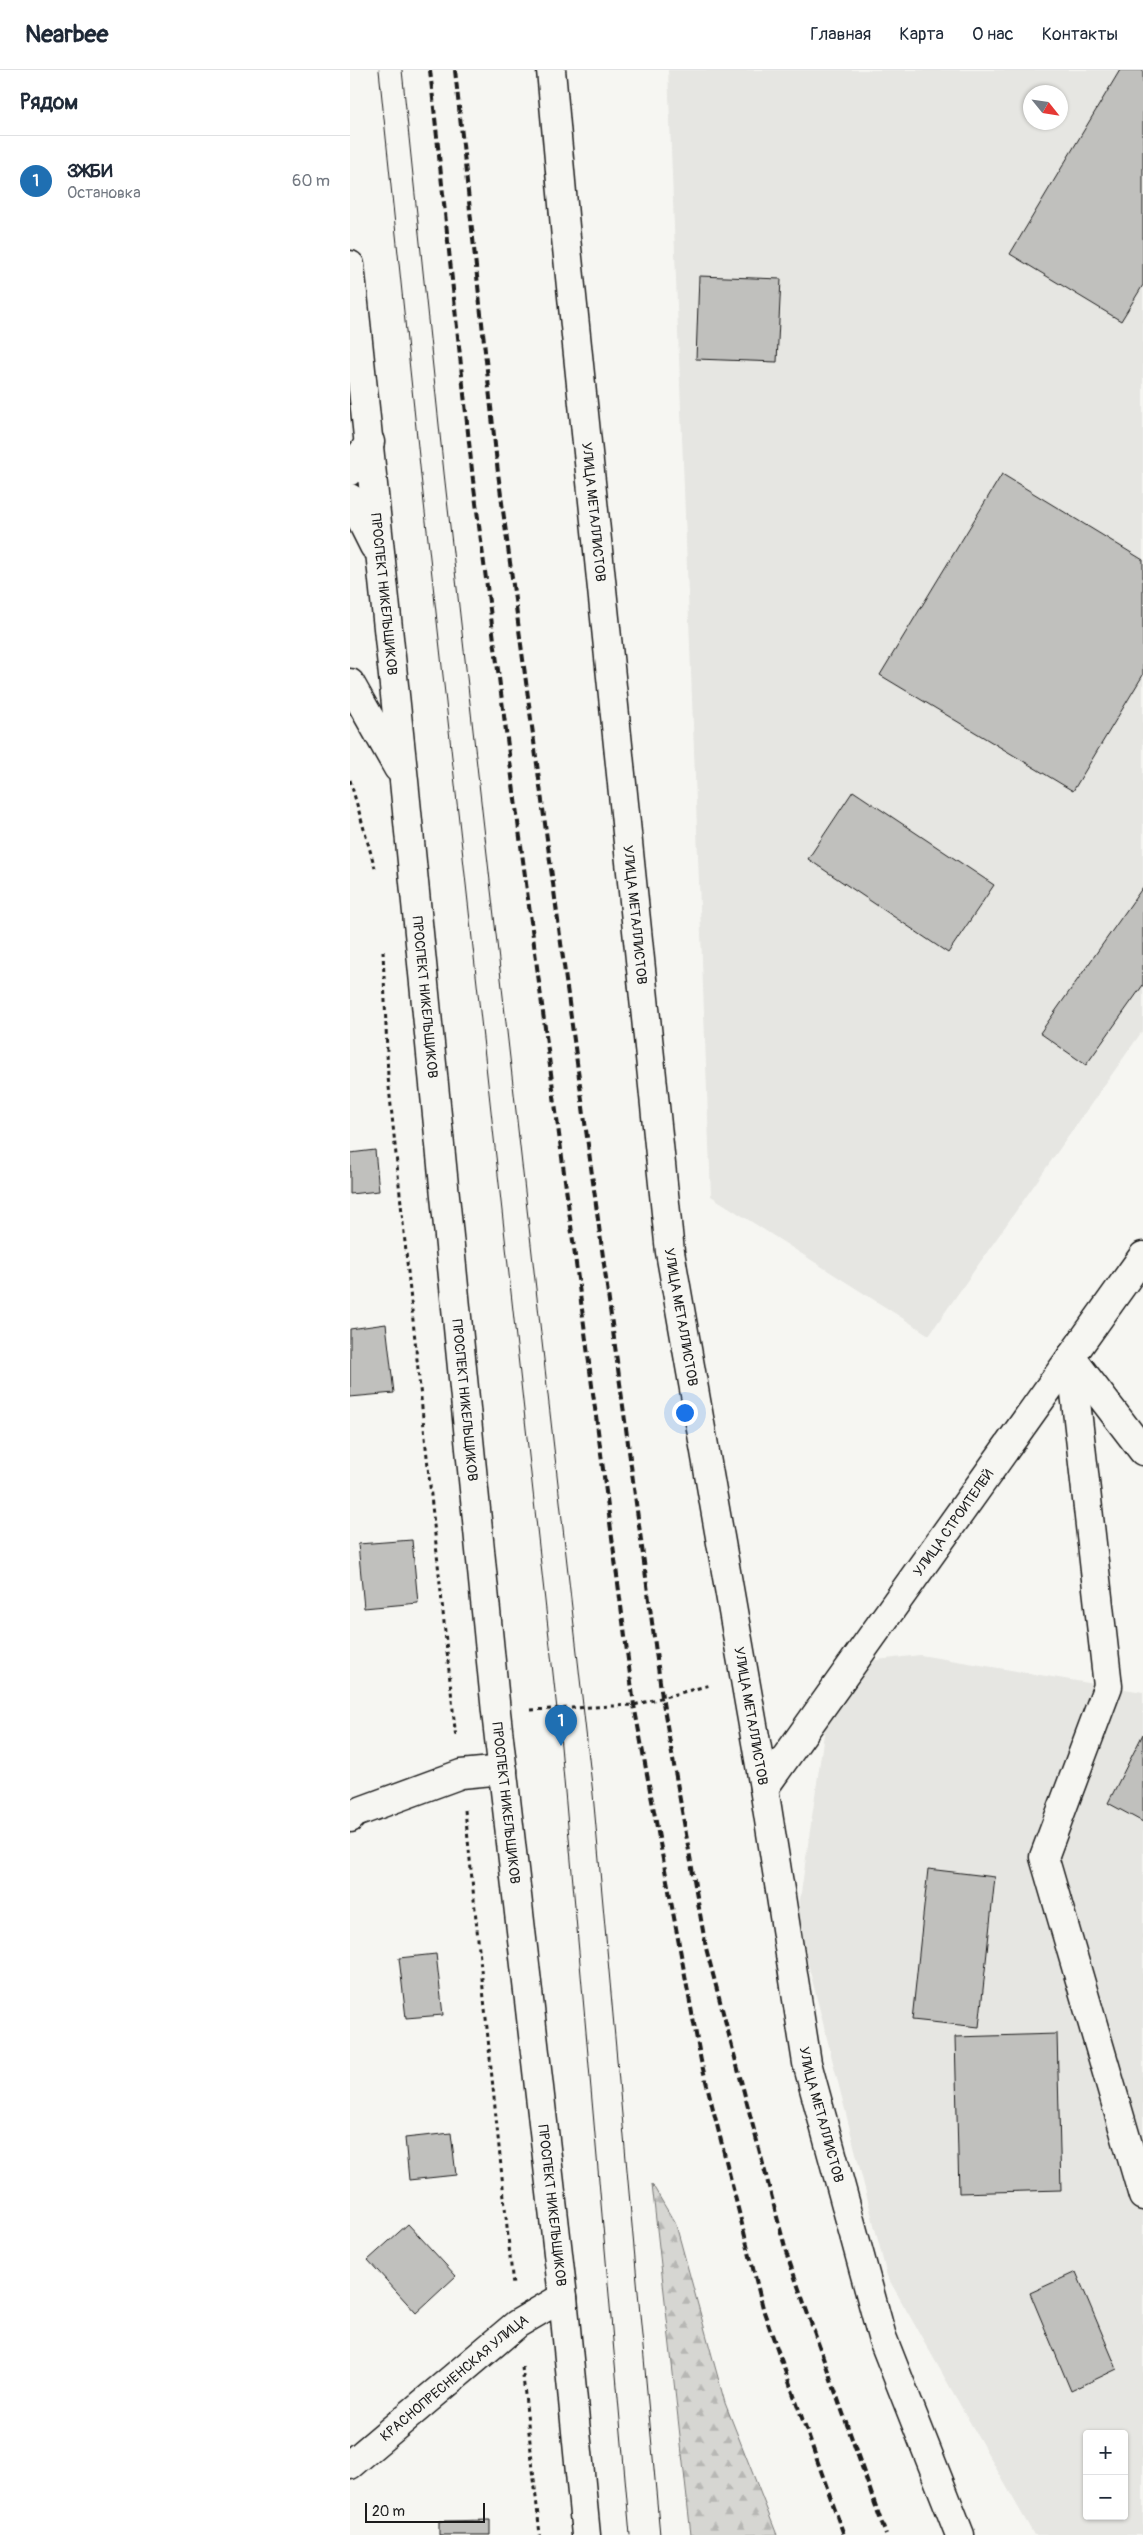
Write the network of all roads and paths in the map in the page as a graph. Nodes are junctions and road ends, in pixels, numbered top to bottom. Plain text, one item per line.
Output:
1 (551, 70) edge
2 (350, 265) edge
3 (354, 329) edge
4 (370, 442) junction
5 (350, 471) edge
6 (350, 498) edge
7 (383, 565) junction
8 (350, 683) edge
9 (350, 780) edge
10 (404, 781) junction
11 (375, 870) dead end
12 (383, 948) dead end
13 (1143, 1256) edge
14 (1071, 1357) junction
15 (1143, 1451) edge
16 (744, 1676) junction
17 (496, 1712) junction
18 (452, 1717) junction
19 (503, 1770) junction
20 (461, 1774) junction
21 (764, 1788) junction
22 (350, 1818) edge
23 (1143, 2196) edge
24 (564, 2297) junction
25 (517, 2324) junction
26 (350, 2464) edge
27 (540, 2535) edge
28 (586, 2535) edge
29 (960, 2535) edge

1 - 16 main road, УЛИЦА МЕТАЛЛИСТОВ
2 - 3 main road, ПРОСПЕКТ НИКЕЛЬЩИКОВ
3 - 4 main road, ПРОСПЕКТ НИКЕЛЬЩИКОВ
4 - 5 main road
4 - 7 main road, ПРОСПЕКТ НИКЕЛЬЩИКОВ
6 - 7 main road
7 - 10 main road, ПРОСПЕКТ НИКЕЛЬЩИКОВ
8 - 10 main road
9 - 11 path
10 - 17 main road, ПРОСПЕКТ НИКЕЛЬЩИКОВ
12 - 18 path
13 - 14 main road, УЛИЦА СТРОИТЕЛЕЙ
14 - 15 main road
14 - 21 main road, УЛИЦА СТРОИТЕЛЕЙ
14 - 23 main road
16 - 17 path
16 - 21 main road, УЛИЦА МЕТАЛЛИСТОВ
17 - 18 path
17 - 19 main road, ПРОСПЕКТ НИКЕЛЬЩИКОВ
18 - 20 path
19 - 20 main road
19 - 24 main road, ПРОСПЕКТ НИКЕЛЬЩИКОВ
20 - 22 main road
20 - 25 path
21 - 29 main road, УЛИЦА МЕТАЛЛИСТОВ
24 - 25 main road, КРАСНОПРЕСНЕНСКАЯ УЛИЦА
24 - 28 main road, ПРОСПЕКТ НИКЕЛЬЩИКОВ
25 - 26 main road, КРАСНОПРЕСНЕНСКАЯ УЛИЦА
25 - 27 path

